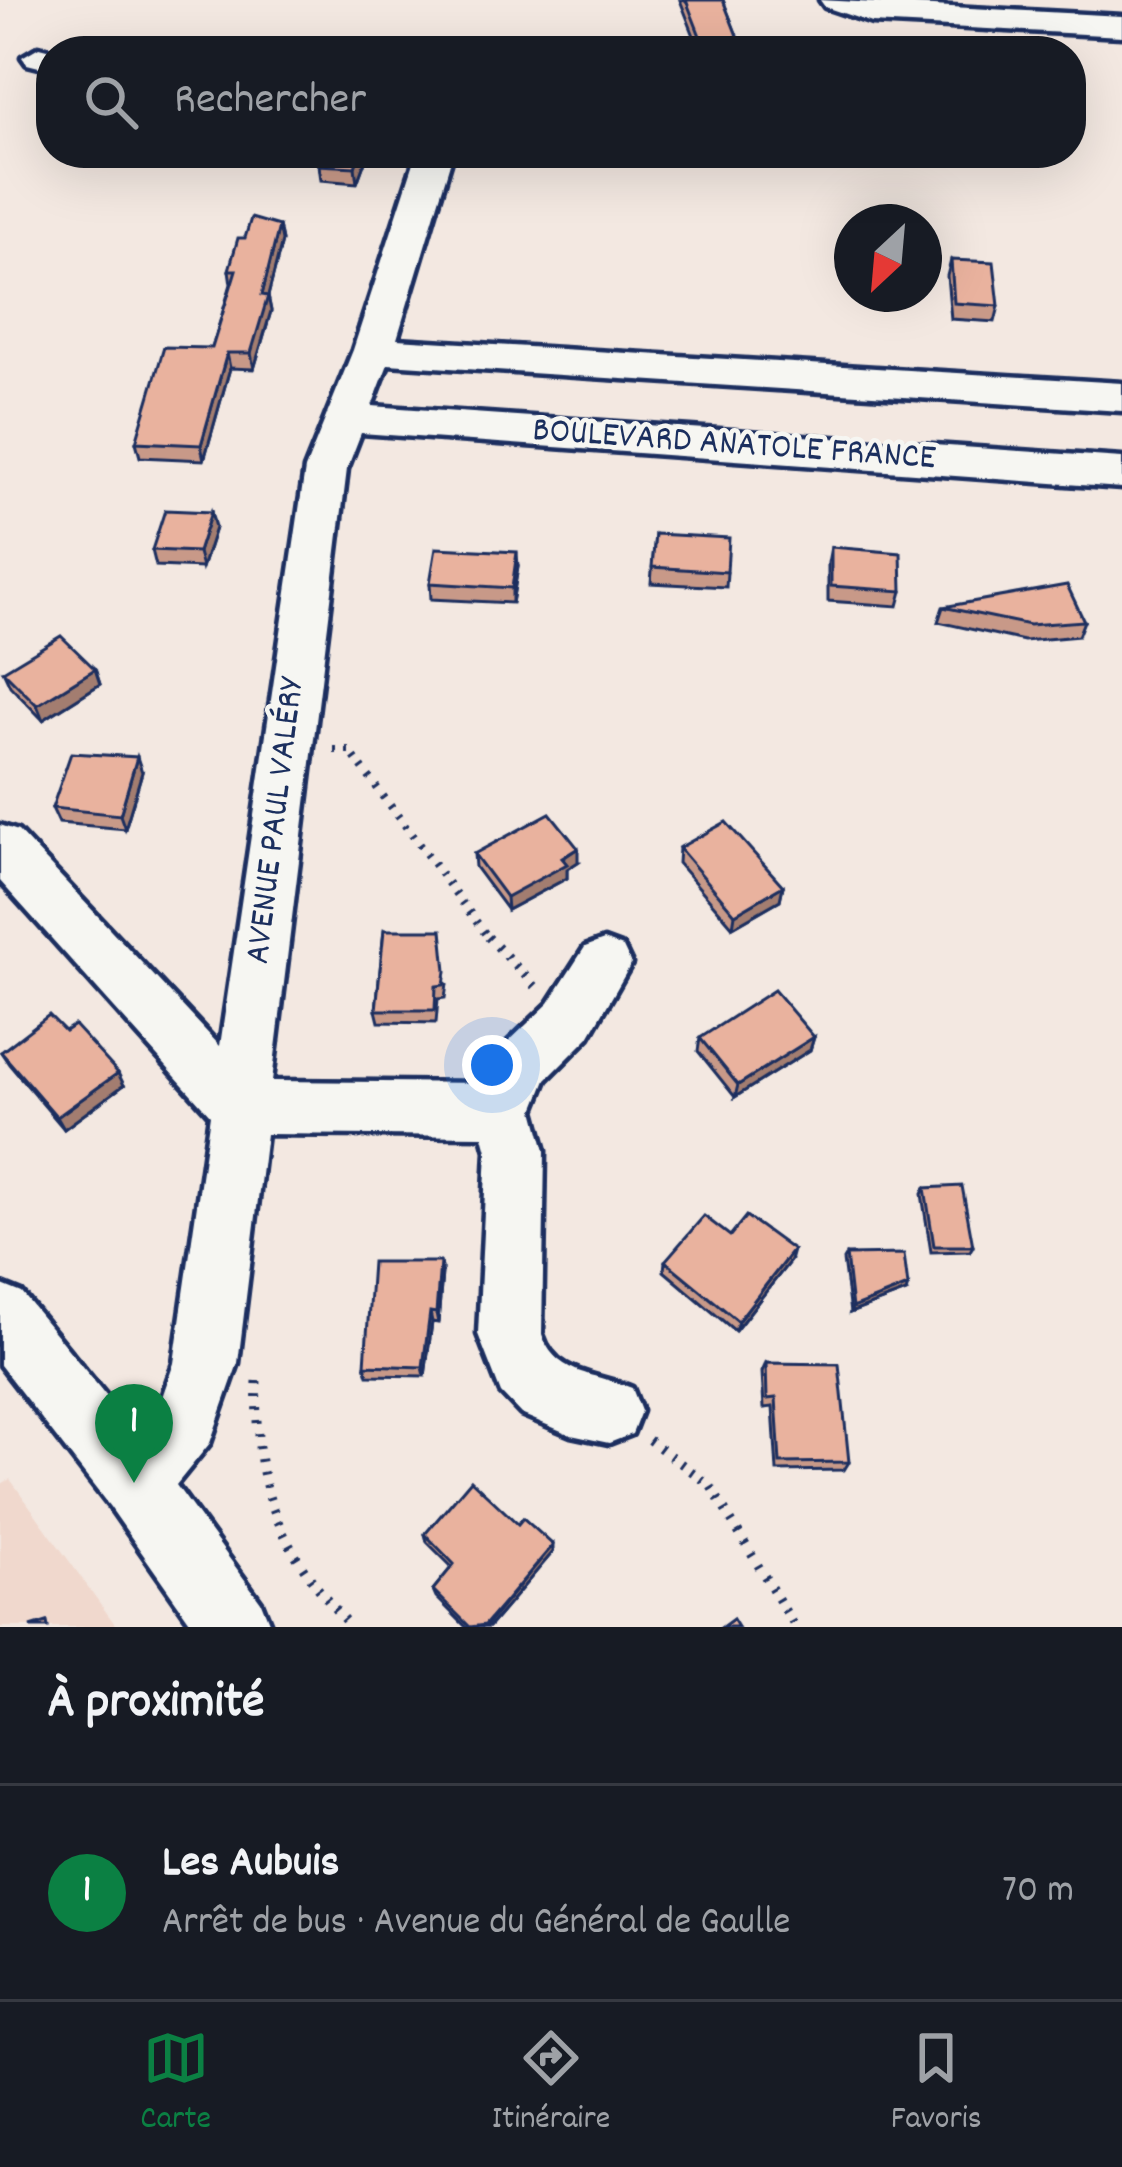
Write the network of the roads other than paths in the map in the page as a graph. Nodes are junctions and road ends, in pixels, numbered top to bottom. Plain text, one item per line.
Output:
1 (836, 0) edge
2 (1122, 26) edge
3 (430, 168) edge
4 (373, 350) junction
5 (1122, 397) edge
6 (345, 418) junction
7 (1122, 473) edge
8 (0, 846) edge
9 (604, 964) dead end
10 (240, 1106) junction
11 (505, 1110) junction
12 (0, 1315) edge
13 (609, 1411) road end
14 (134, 1483) junction
15 (236, 1627) edge

1 - 2 street
3 - 4 street, AVENUE PAUL VALÉRY
4 - 5 street, BOULEVARD ANATOLE FRANCE
4 - 6 street, AVENUE PAUL VALÉRY
6 - 7 street, BOULEVARD ANATOLE FRANCE
6 - 10 street, AVENUE PAUL VALÉRY
8 - 10 street
9 - 11 street
10 - 11 street
10 - 14 street, AVENUE PAUL VALÉRY
11 - 13 street
12 - 14 street
14 - 15 street

